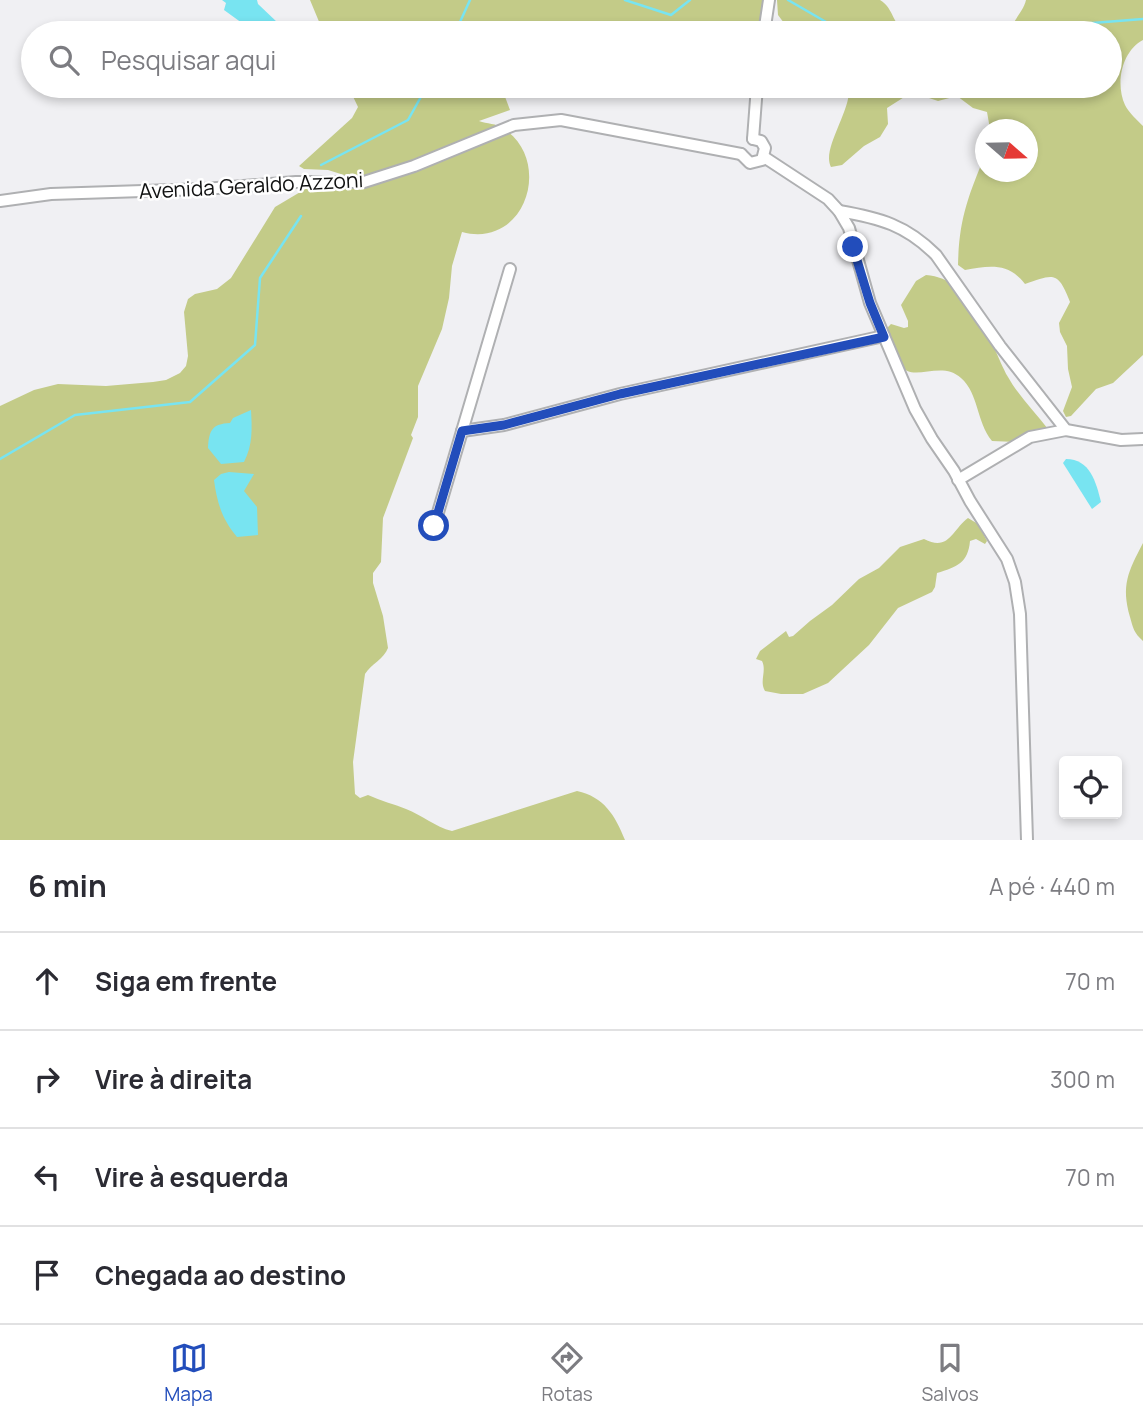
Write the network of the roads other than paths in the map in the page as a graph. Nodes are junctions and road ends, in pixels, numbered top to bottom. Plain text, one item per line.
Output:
1 (769, 0) edge
2 (765, 21) edge
3 (756, 98) edge
4 (753, 139) junction
5 (741, 154) junction
6 (764, 157) junction
7 (0, 201) edge
8 (839, 211) junction
9 (510, 269) dead end
10 (884, 337) junction
11 (1066, 430) junction
12 (462, 431) junction
13 (1143, 439) edge
14 (958, 480) junction
15 (434, 526) dead end
16 (1027, 840) edge

1 - 2 street
3 - 4 street
4 - 5 street
4 - 6 street
5 - 6 street
5 - 7 street, Avenida Geraldo Azzoni
6 - 8 street
8 - 10 street
8 - 11 street
9 - 12 street
10 - 12 street
10 - 14 street
11 - 13 street
11 - 14 street
12 - 15 street
14 - 16 street

